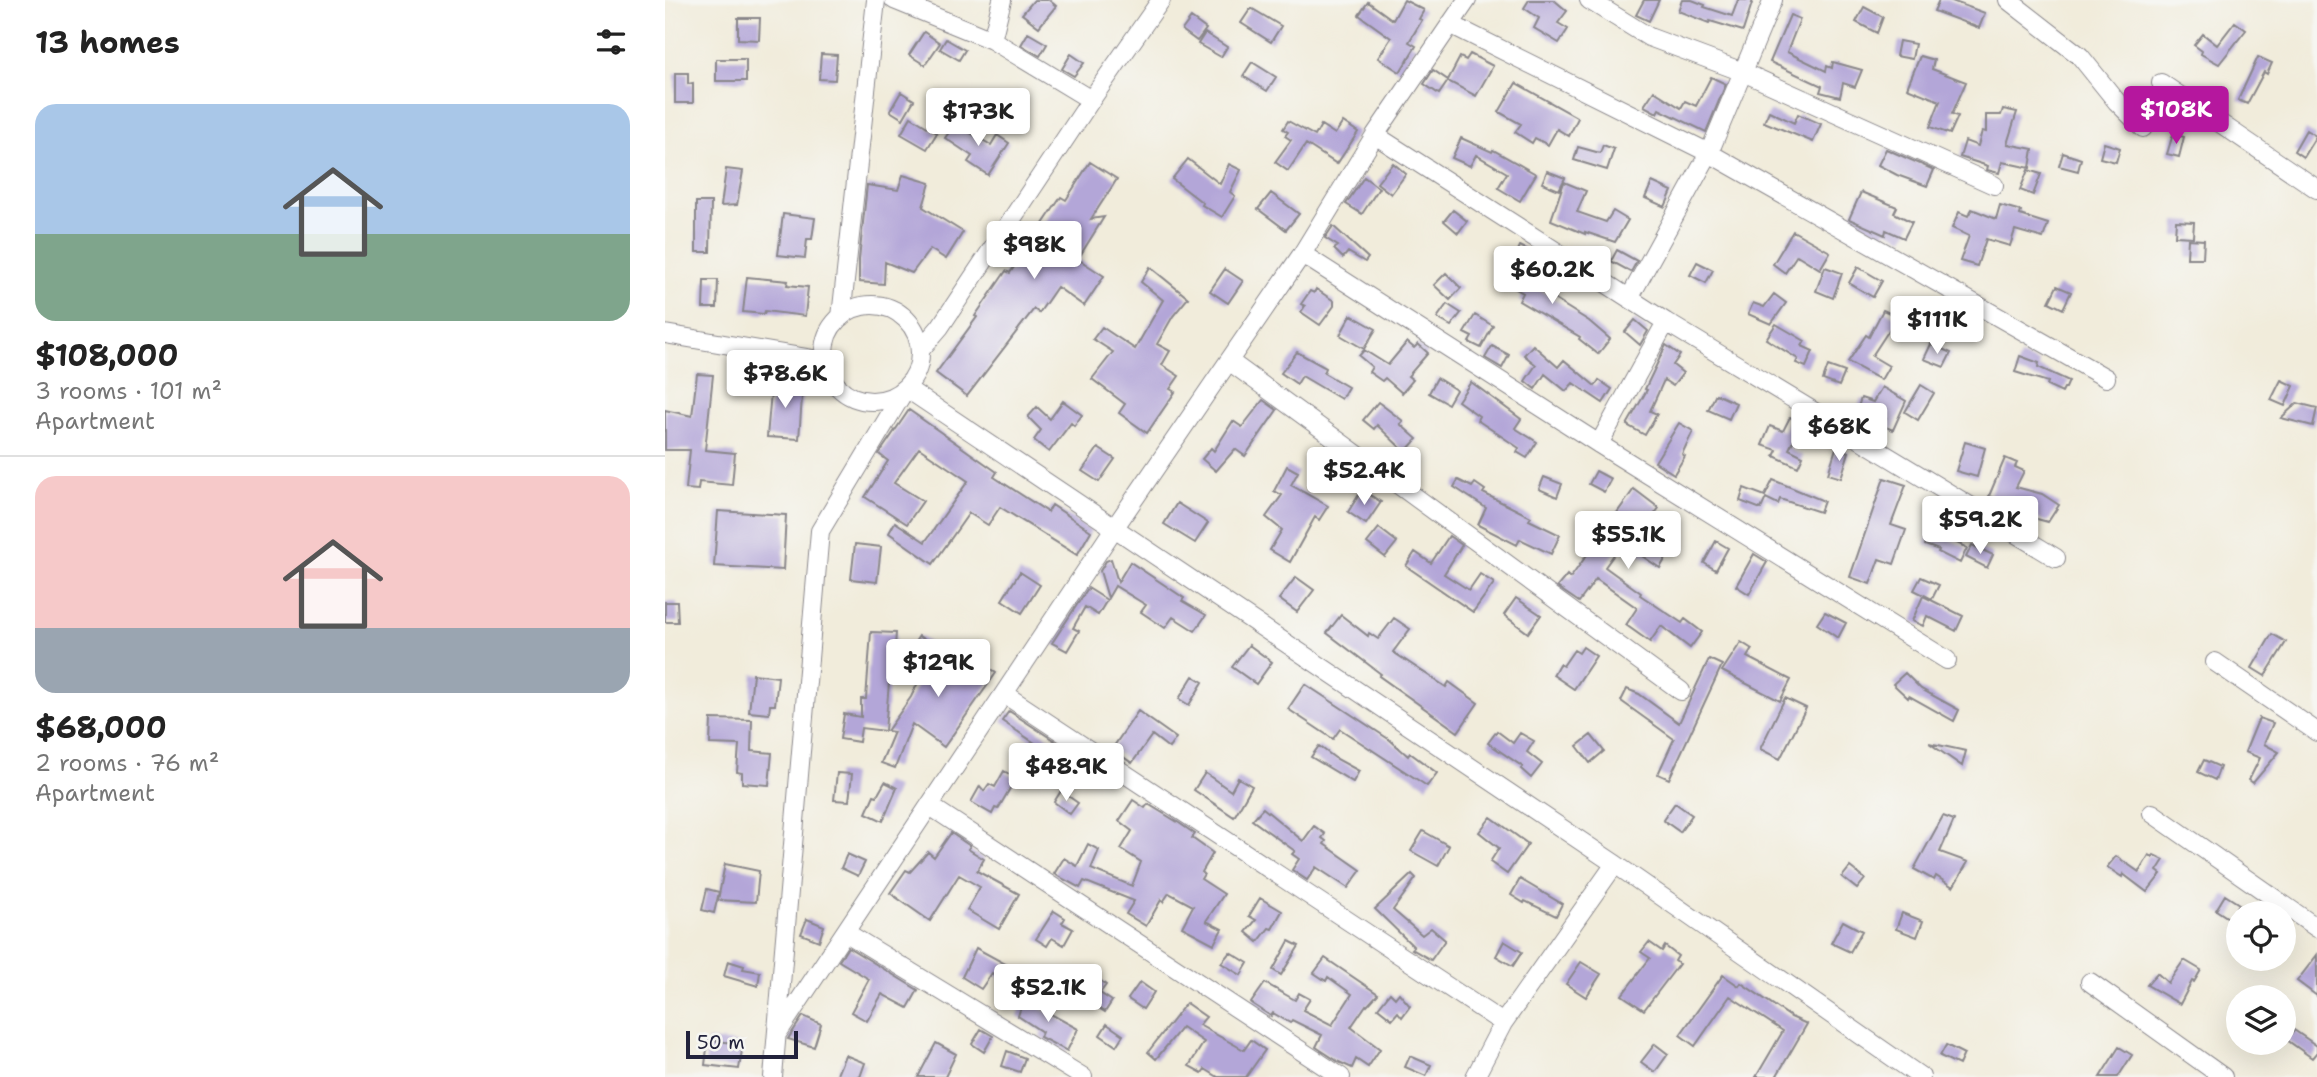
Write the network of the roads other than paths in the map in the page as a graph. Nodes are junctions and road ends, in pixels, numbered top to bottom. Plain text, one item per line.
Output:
1 (876, 0) edge
2 (894, 0) edge
3 (1002, 0) edge
4 (1161, 0) edge
5 (1467, 0) edge
6 (1589, 0) edge
7 (1773, 0) edge
8 (2008, 0) edge
9 (1450, 24) junction
10 (992, 40) junction
11 (1743, 72) junction
12 (2161, 83) dead end
13 (1091, 100) junction
14 (2143, 128) dead end
15 (1375, 135) junction
16 (1709, 153) junction
17 (1994, 185) dead end
18 (2317, 189) edge
19 (1302, 254) junction
20 (1630, 297) junction
21 (841, 317) junction
22 (1666, 322) junction
23 (665, 334) edge
24 (921, 349) junction
25 (825, 362) junction
26 (1229, 362) junction
27 (2106, 378) dead end
28 (906, 388) junction
29 (1599, 444) junction
30 (1115, 527) junction
31 (2056, 558) dead end
32 (1947, 660) dead end
33 (2215, 662) dead end
34 (1681, 691) dead end
35 (1004, 694) junction
36 (2317, 732) edge
37 (930, 806) junction
38 (2152, 813) dead end
39 (1615, 864) junction
40 (2317, 928) edge
41 (845, 933) junction
42 (2090, 982) dead end
43 (1503, 1023) junction
44 (776, 1036) junction
45 (773, 1077) edge
46 (1083, 1077) edge
47 (1341, 1077) edge
48 (1475, 1077) edge
49 (1921, 1077) edge
50 (2223, 1077) edge

1 - 21 street
2 - 10 street
3 - 10 street
4 - 13 street
5 - 9 street
6 - 11 street
7 - 11 street
8 - 14 street
9 - 15 street
9 - 16 street
10 - 13 street
11 - 16 street
11 - 17 street
12 - 18 street
13 - 24 street
15 - 19 street
15 - 20 street
16 - 20 street
16 - 27 street
19 - 26 street
19 - 29 street
20 - 22 street
21 - 24 street
21 - 25 street
22 - 29 street
22 - 31 street
23 - 25 street
24 - 28 street
25 - 28 street
26 - 30 street
26 - 34 street
28 - 30 street
28 - 44 street
29 - 32 street
30 - 35 street
30 - 39 street
33 - 36 street
35 - 37 street
35 - 43 street
37 - 41 street
37 - 47 street
38 - 40 street
39 - 43 street
39 - 49 street
41 - 44 street
41 - 46 street
42 - 50 street
43 - 48 street
44 - 45 street

